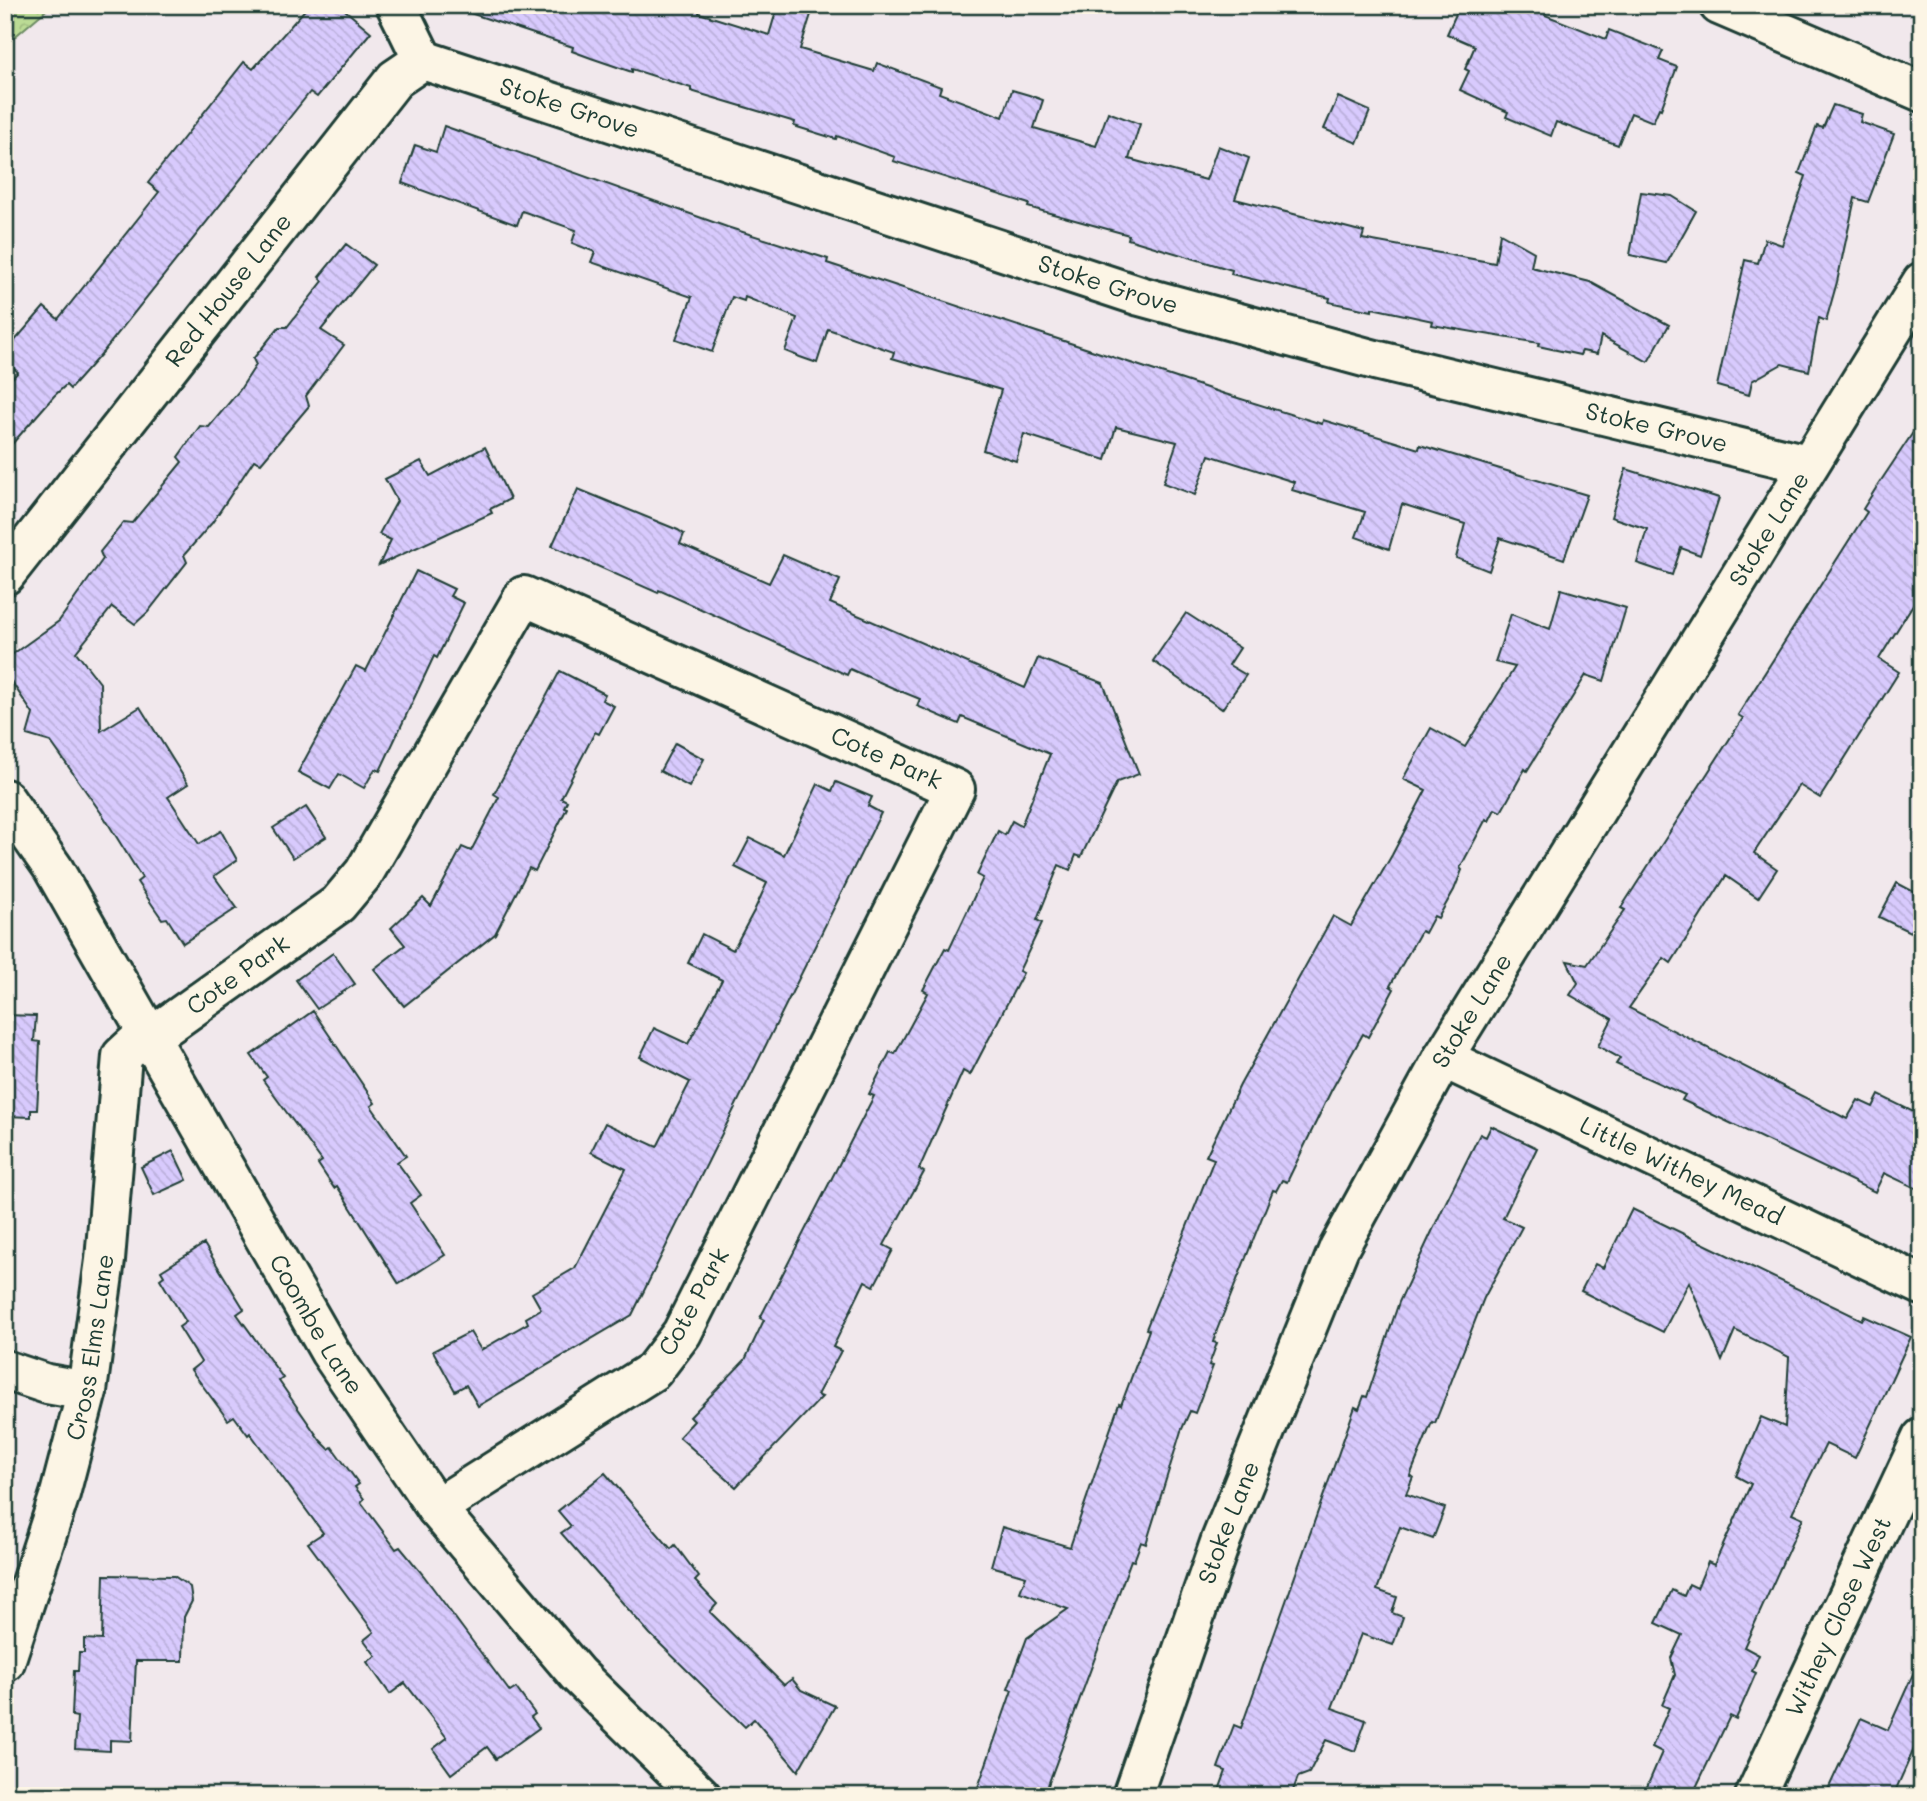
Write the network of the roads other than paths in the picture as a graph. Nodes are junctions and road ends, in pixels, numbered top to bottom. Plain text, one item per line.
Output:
1 (396, 5) edge
2 (1719, 5) edge
3 (423, 60) junction
4 (1922, 92) edge
5 (1922, 282) edge
6 (1807, 464) junction
7 (5, 575) edge
8 (5, 799) edge
9 (149, 1035) junction
10 (1443, 1058) junction
11 (1922, 1284) edge
12 (5, 1370) edge
13 (88, 1391) junction
14 (1922, 1438) edge
15 (436, 1507) junction
16 (5, 1662) edge
17 (701, 1796) edge
18 (1132, 1796) edge
19 (1755, 1796) edge

1 - 3 street
2 - 4 street
3 - 6 street, Stoke Grove
3 - 7 street, Red House Lane
5 - 6 street, Stoke Lane
6 - 10 street, Stoke Lane
8 - 9 street, Coombe Lane
9 - 13 street, Cross Elms Lane
9 - 15 street, Coombe Lane
9 - 15 street, Cote Park
10 - 11 street, Little Withey Mead
10 - 18 street, Stoke Lane
12 - 13 street
13 - 16 street, Cross Elms Lane
14 - 19 street, Withey Close West
15 - 17 street, Coombe Lane

